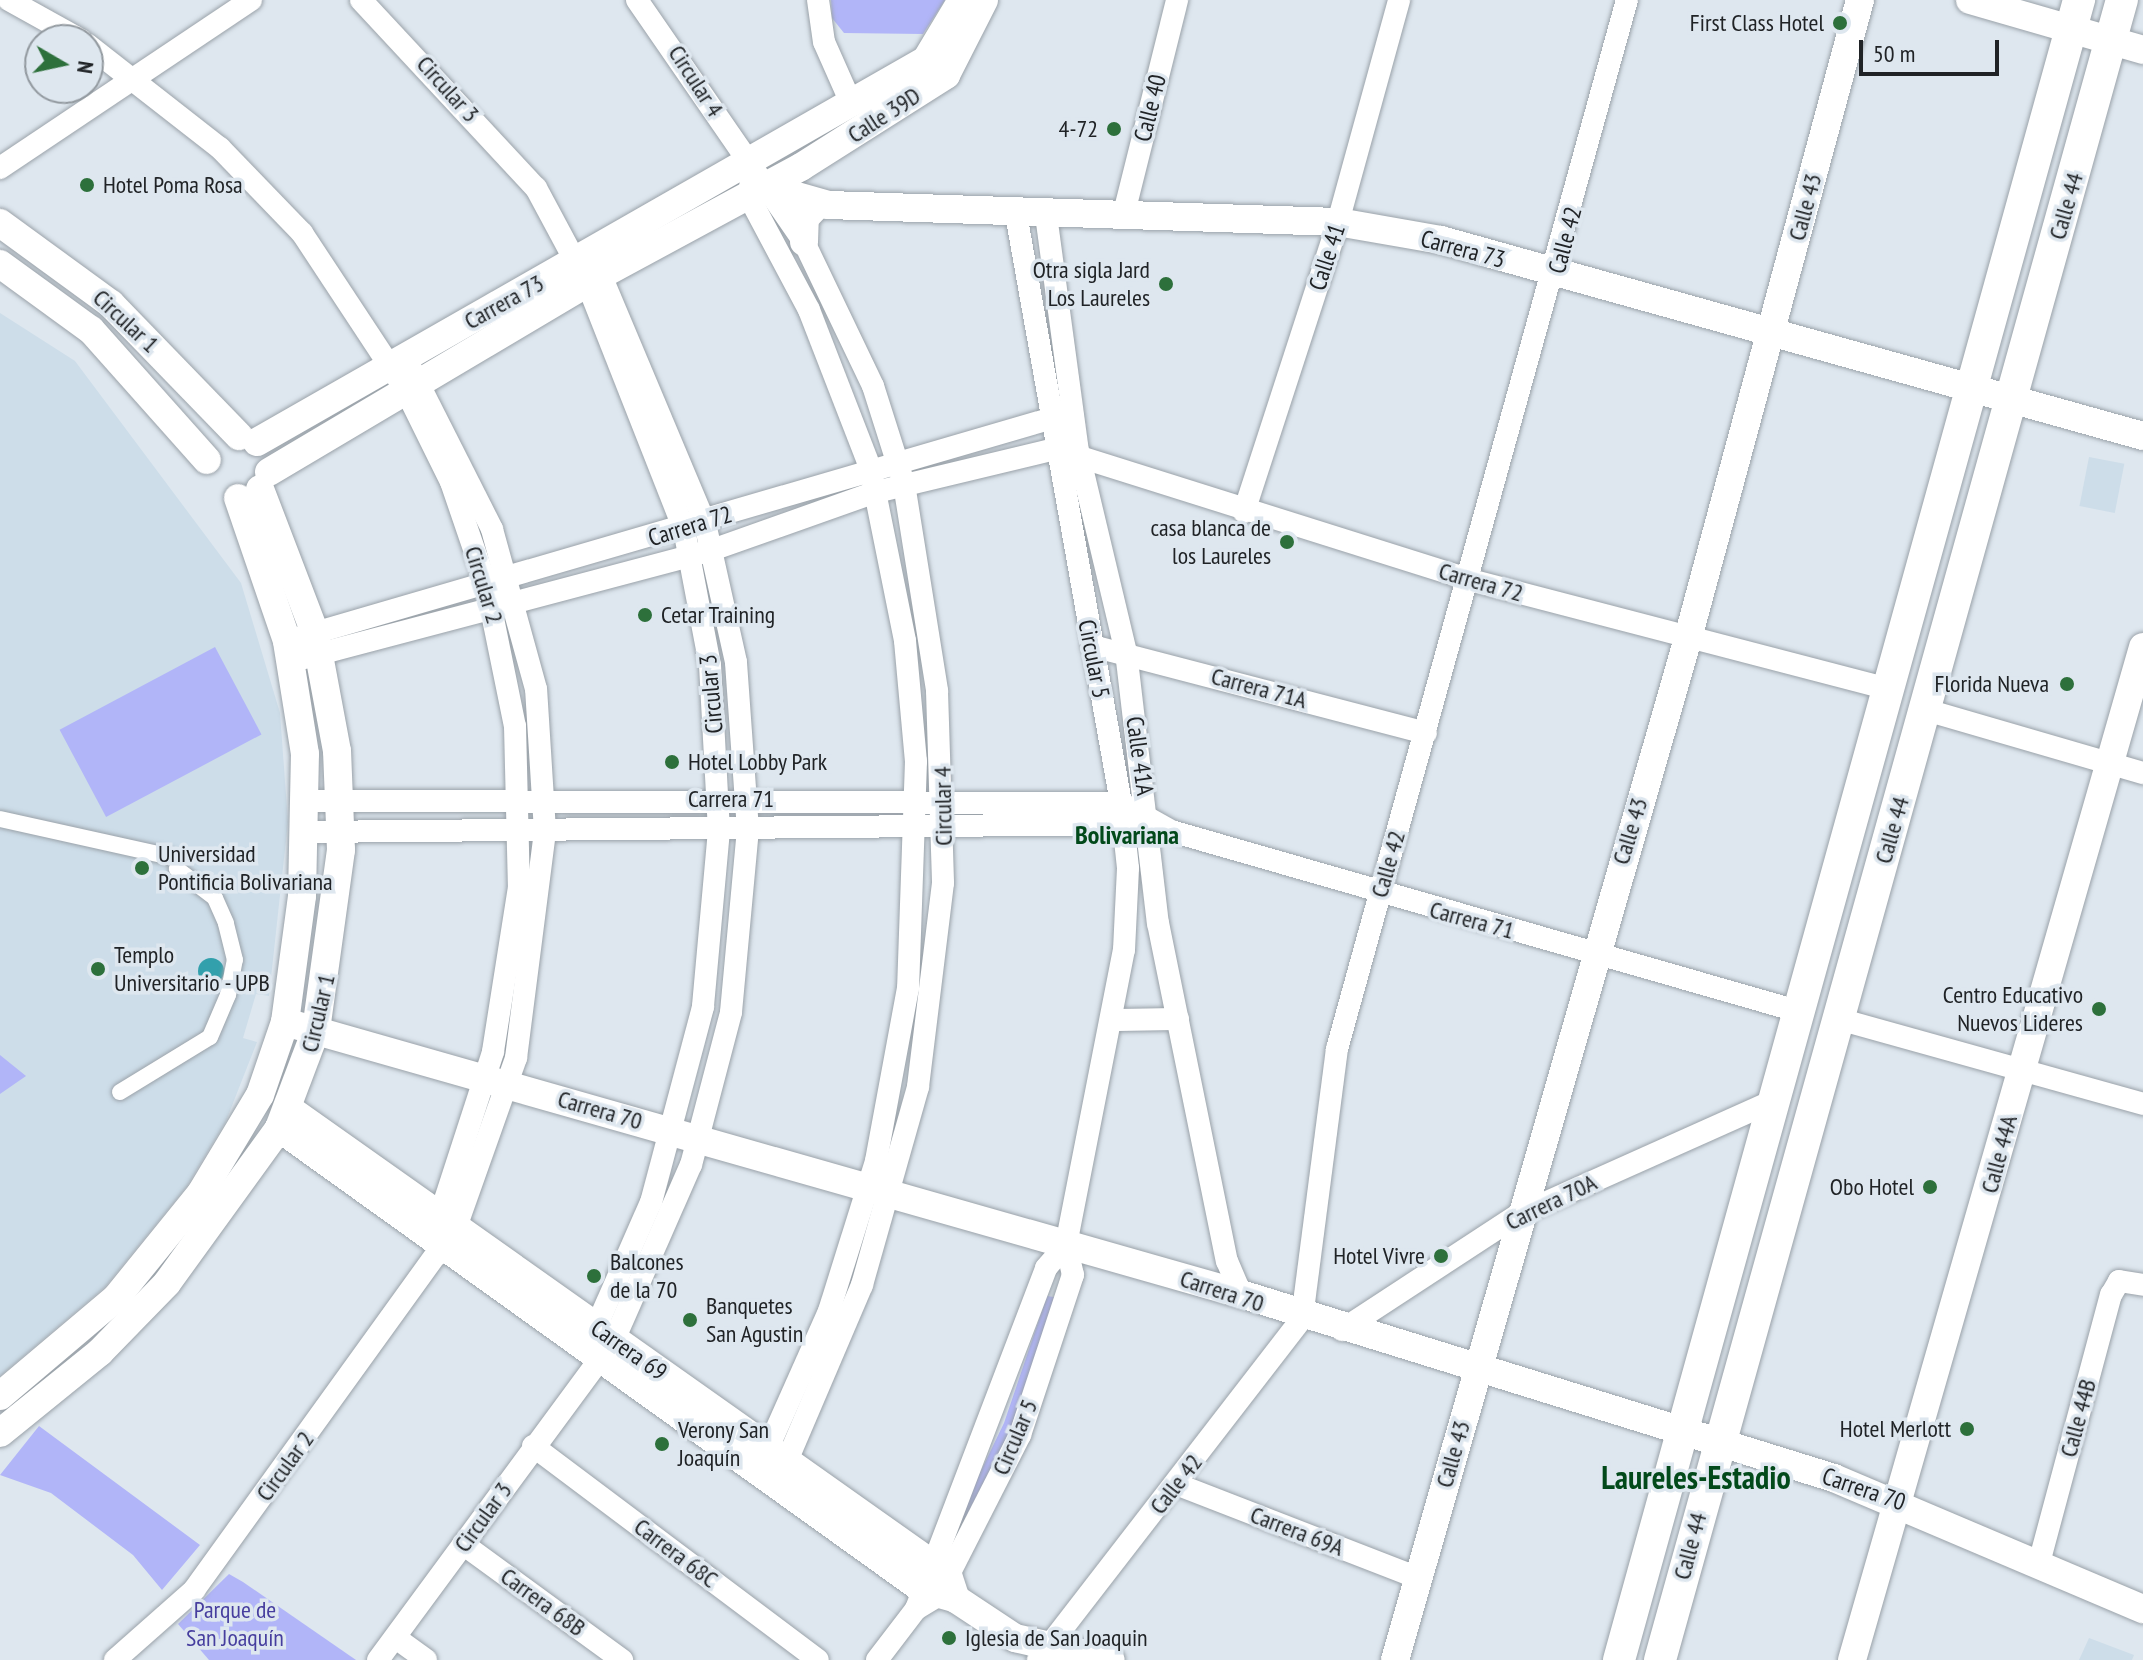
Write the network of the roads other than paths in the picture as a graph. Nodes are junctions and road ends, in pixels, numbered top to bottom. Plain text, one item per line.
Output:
1 (9, 0) edge
2 (251, 0) edge
3 (361, 0) edge
4 (637, 0) edge
5 (818, 0) edge
6 (962, 0) edge
7 (984, 0) edge
8 (1177, 0) edge
9 (1399, 0) edge
10 (1627, 0) edge
11 (1860, 0) edge
12 (1970, 0) edge
13 (2122, 0) edge
14 (2075, 14) edge
15 (52, 24) edge
16 (2111, 41) junction
17 (2143, 50) edge
18 (104, 56) edge
19 (132, 74) junction
20 (851, 103) junction
21 (0, 168) edge
22 (755, 183) junction
23 (818, 204) junction
24 (1016, 214) junction
25 (1046, 215) junction
26 (1123, 217) junction
27 (1338, 222) junction
28 (0, 223) edge
29 (804, 242) junction
30 (0, 264) edge
31 (589, 268) junction
32 (1555, 276) junction
33 (1769, 332) junction
34 (405, 373) junction
35 (1975, 390) junction
36 (2012, 399) junction
37 (1049, 419) junction
38 (2143, 436) edge
39 (248, 439) junction
40 (1055, 449) junction
41 (1078, 451) junction
42 (207, 460) junction
43 (898, 460) junction
44 (870, 467) junction
45 (904, 484) junction
46 (256, 487) junction
47 (876, 492) junction
48 (1244, 512) junction
49 (694, 526) junction
50 (712, 550) junction
51 (690, 556) junction
52 (509, 578) junction
53 (1470, 580) junction
54 (486, 584) junction
55 (516, 601) junction
56 (493, 608) junction
57 (930, 638) junction
58 (1688, 638) junction
59 (905, 641) junction
60 (318, 643) junction
61 (1092, 646) junction
62 (2143, 647) edge
63 (289, 651) junction
64 (1126, 652) junction
65 (1891, 690) junction
66 (1926, 710) junction
67 (1426, 733) junction
68 (2110, 764) junction
69 (2143, 773) edge
70 (747, 799) junction
71 (944, 799) junction
72 (520, 800) junction
73 (546, 800) junction
74 (719, 800) junction
75 (916, 800) junction
76 (307, 801) junction
77 (341, 801) junction
78 (1121, 803) junction
79 (0, 819) edge
80 (1149, 821) junction
81 (944, 828) junction
82 (1122, 828) junction
83 (915, 829) junction
84 (719, 830) junction
85 (748, 830) junction
86 (521, 831) junction
87 (545, 831) junction
88 (307, 832) junction
89 (341, 832) junction
90 (1379, 894) junction
91 (712, 945) junction
92 (740, 948) junction
93 (1594, 952) junction
94 (908, 988) junction
95 (934, 992) junction
96 (1797, 1011) junction
97 (1178, 1019) junction
98 (1839, 1019) junction
99 (1115, 1020) junction
100 (285, 1022) junction
101 (316, 1030) junction
102 (2022, 1070) junction
103 (498, 1080) junction
104 (120, 1092) dead end
105 (1773, 1101) junction
106 (2143, 1104) edge
107 (284, 1119) junction
108 (687, 1135) junction
109 (880, 1191) junction
110 (1518, 1215) junction
111 (443, 1238) junction
112 (1066, 1245) junction
113 (2134, 1282) edge
114 (1241, 1294) junction
115 (1302, 1318) junction
116 (1342, 1330) junction
117 (597, 1350) junction
118 (1477, 1371) junction
119 (0, 1396) edge
120 (0, 1433) edge
121 (1685, 1433) junction
122 (1718, 1443) junction
123 (533, 1446) junction
124 (778, 1455) junction
125 (1176, 1484) junction
126 (1901, 1500) junction
127 (463, 1544) junction
128 (2039, 1563) junction
129 (1418, 1578) junction
130 (935, 1589) junction
131 (2143, 1609) edge
132 (396, 1638) junction
133 (1042, 1654) edge
134 (115, 1660) edge
135 (378, 1660) edge
136 (426, 1660) edge
137 (622, 1660) edge
138 (818, 1660) edge
139 (877, 1660) edge
140 (1111, 1660) edge
141 (1395, 1660) edge
142 (1619, 1660) edge
143 (1660, 1660) edge
144 (1852, 1660) edge

1 - 15 street
2 - 19 street
3 - 31 street, Circular 3
4 - 22 street, Circular 4
5 - 20 street
6 - 20 street, Calle 39D
7 - 22 street, Calle 39D
8 - 26 street, Calle 40
9 - 27 street, Calle 41
10 - 32 street, Calle 42
11 - 33 street, Calle 43
12 - 14 street
13 - 16 main road, Calle 44
14 - 16 street
14 - 35 main road, Calle 44
16 - 17 street
16 - 36 main road, Calle 44
18 - 19 street, Circular 2
19 - 21 street
19 - 34 street, Circular 2
20 - 22 street, Calle 39D
22 - 23 street, Carrera 73
22 - 29 street, Circular 4
22 - 31 street, Carrera 73
22 - 44 street, Circular 4
23 - 24 street, Carrera 73
23 - 29 street
24 - 25 street, Carrera 73
24 - 37 street, Circular 5
25 - 26 street, Carrera 73
25 - 41 street, Calle 41A
26 - 27 street, Carrera 73
27 - 32 street, Carrera 73
27 - 48 street, Calle 41
28 - 39 street, Circular 1
29 - 43 street, Circular 4
30 - 42 street, Circular 1
31 - 34 street, Carrera 73
31 - 49 street, Circular 3
32 - 33 street, Carrera 73
32 - 53 street, Calle 42
33 - 35 street, Carrera 73
33 - 58 street, Calle 43
34 - 39 street, Carrera 73
34 - 46 street, Carrera 73
34 - 52 street, Circular 2
34 - 54 street, Circular 2
35 - 36 street, Carrera 73
35 - 65 main road, Calle 44
36 - 38 street, Carrera 73
36 - 66 main road, Calle 44
37 - 40 street, Circular 5
37 - 41 street, Carrera 72
37 - 43 street, Carrera 72
39 - 42 street, Carrera 73
39 - 46 street
40 - 41 street, Carrera 72
40 - 45 street, Carrera 72
40 - 61 street, Circular 5
41 - 48 street, Carrera 72
41 - 64 street, Calle 41A
42 - 46 street, Circular 1
43 - 44 street, Carrera 72
43 - 45 street, Circular 4
44 - 47 street, Circular 4
44 - 49 street, Carrera 72
45 - 47 street, Carrera 72
45 - 57 street, Circular 4
46 - 60 street, Circular 1
46 - 63 street, Circular 1
47 - 50 street, Carrera 72
47 - 59 street, Circular 4
48 - 53 street, Carrera 72
49 - 50 street, Circular 3
49 - 51 street, Circular 3
49 - 52 street, Carrera 72
50 - 51 street, Carrera 72
50 - 70 street, Circular 3
51 - 55 street, Carrera 72
51 - 74 street, Circular 3
52 - 54 street, Carrera 72
52 - 55 street, Circular 2
53 - 58 street, Carrera 72
53 - 67 street, Calle 42
54 - 56 street, Circular 2
54 - 60 street, Carrera 72
55 - 56 street, Carrera 72
55 - 73 street, Circular 2
56 - 60 street, Carrera 72
56 - 72 street, Circular 2
57 - 59 street
57 - 71 street, Circular 4
58 - 65 street, Carrera 72
58 - 93 street, Calle 43
59 - 75 street, Circular 4
60 - 63 street, Carrera 72
60 - 77 street, Circular 1
61 - 64 street, Carrera 71A
61 - 78 street, Circular 5
62 - 68 street, Calle 44A
63 - 76 street, Circular 1
64 - 67 street, Carrera 71A
64 - 80 street, Calle 41A
65 - 96 main road, Calle 44
66 - 68 street
66 - 98 main road, Calle 44
67 - 90 street, Calle 42
68 - 69 street
68 - 102 street, Calle 44A
70 - 74 street, Carrera 71
70 - 75 street, Carrera 71
70 - 85 street, Circular 3
71 - 75 street, Carrera 71
71 - 78 street, Carrera 71
71 - 81 street, Circular 4
72 - 73 street, Carrera 71
72 - 77 street, Carrera 71
72 - 86 street, Circular 2
73 - 74 street, Carrera 71
73 - 87 street, Circular 2
74 - 84 street, Circular 3
75 - 83 street, Circular 4
76 - 77 street, Carrera 71
76 - 88 street, Circular 1
77 - 89 street, Circular 1
78 - 80 street, Carrera 71
78 - 82 street, Circular 5
79 - 104 street
80 - 82 street, Carrera 71
80 - 90 street, Carrera 71
80 - 97 street, Calle 41A
81 - 82 street, Carrera 71
81 - 83 street, Carrera 71
81 - 95 street, Circular 4
82 - 99 street, Circular 5
83 - 85 street, Carrera 71
83 - 94 street, Circular 4
84 - 85 street, Carrera 71
84 - 87 street, Carrera 71
84 - 91 street, Circular 3
85 - 92 street, Circular 3
86 - 87 street, Carrera 71
86 - 89 street, Carrera 71
86 - 103 street, Circular 2
87 - 103 street, Circular 2
88 - 89 street, Carrera 71
88 - 100 street, Circular 1
89 - 101 street, Circular 1
90 - 93 street, Carrera 71
90 - 115 street, Calle 42
91 - 92 street
91 - 108 street, Circular 3
92 - 108 street, Circular 3
93 - 96 street, Carrera 71
93 - 110 street, Calle 43
94 - 95 street
94 - 109 street, Circular 4
95 - 109 street, Circular 4
96 - 105 main road, Calle 44
97 - 99 street
97 - 114 street, Calle 41A
98 - 102 street
98 - 122 main road, Calle 44
99 - 112 street, Circular 5
100 - 101 street, Carrera 70
100 - 119 street, Circular 1
101 - 103 street, Carrera 70
101 - 107 street, Circular 1
102 - 106 street
102 - 126 street, Calle 44A
103 - 108 street, Carrera 70
103 - 111 street, Circular 2
105 - 110 street, Carrera 70A
105 - 121 main road, Calle 44
107 - 111 street, Carrera 69
107 - 120 street, Circular 1
108 - 109 street, Carrera 70
108 - 117 street, Circular 3
109 - 112 street, Carrera 70
109 - 124 street, Circular 4
110 - 116 street, Carrera 70A
110 - 118 street, Calle 43
111 - 117 street, Carrera 69
111 - 134 street, Circular 2
112 - 114 street, Carrera 70
112 - 130 street, Circular 5
113 - 128 street, Calle 44B
114 - 115 street, Carrera 70
115 - 116 street, Carrera 70
115 - 125 street, Calle 42
116 - 118 street, Carrera 70
117 - 123 street, Circular 3
117 - 124 street, Carrera 69
117 - 130 street, Carrera 69
118 - 121 street, Carrera 70
118 - 129 street, Calle 43
121 - 122 street, Carrera 70
121 - 142 main road, Calle 44
122 - 126 street, Carrera 70
122 - 143 main road, Calle 44
123 - 127 street, Circular 3
123 - 138 street, Carrera 68C
124 - 130 street, Carrera 69
125 - 129 street, Carrera 69A
125 - 133 street, Calle 42
126 - 128 street, Carrera 70
126 - 144 street, Calle 44A
127 - 132 street, Circular 3
127 - 137 street, Carrera 68B
128 - 131 street, Carrera 70
129 - 141 street, Calle 43
130 - 133 street, Carrera 69
130 - 139 street, Circular 5
132 - 135 street, Circular 3
132 - 136 street
133 - 140 street, Carrera 69

